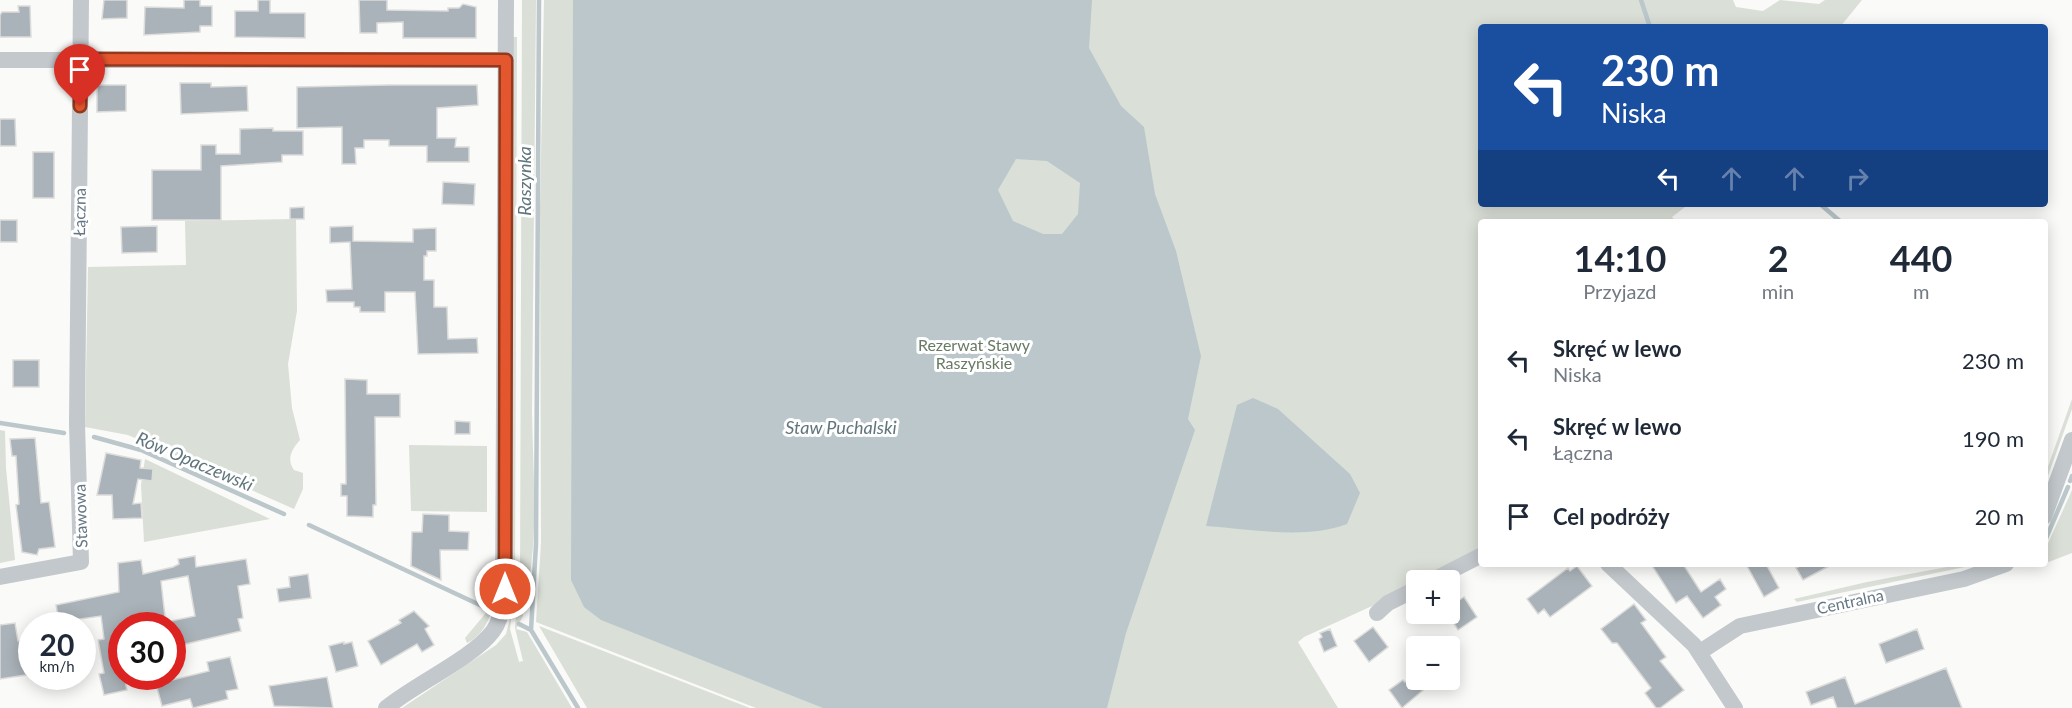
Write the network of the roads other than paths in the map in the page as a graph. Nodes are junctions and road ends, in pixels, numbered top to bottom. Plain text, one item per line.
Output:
1 (81, 0) edge
2 (506, 0) edge
3 (81, 59) junction
4 (0, 60) edge
5 (506, 60) junction
6 (77, 424) joint
7 (2072, 440) edge
8 (2048, 506) edge
9 (1478, 557) edge
10 (1612, 567) edge
11 (1998, 567) edge
12 (1453, 570) edge
13 (0, 577) edge
14 (1406, 594) edge
15 (1377, 613) dead end
16 (1700, 652) junction
17 (386, 708) edge
18 (1735, 708) edge

1 - 3 street, Łączna
2 - 5 street
3 - 4 street
3 - 5 street
3 - 6 street, Łączna
5 - 17 street
6 - 13 street, Stawowa
7 - 8 street
9 - 12 street
10 - 16 street
11 - 16 street, Centralna
14 - 15 street
16 - 18 street

